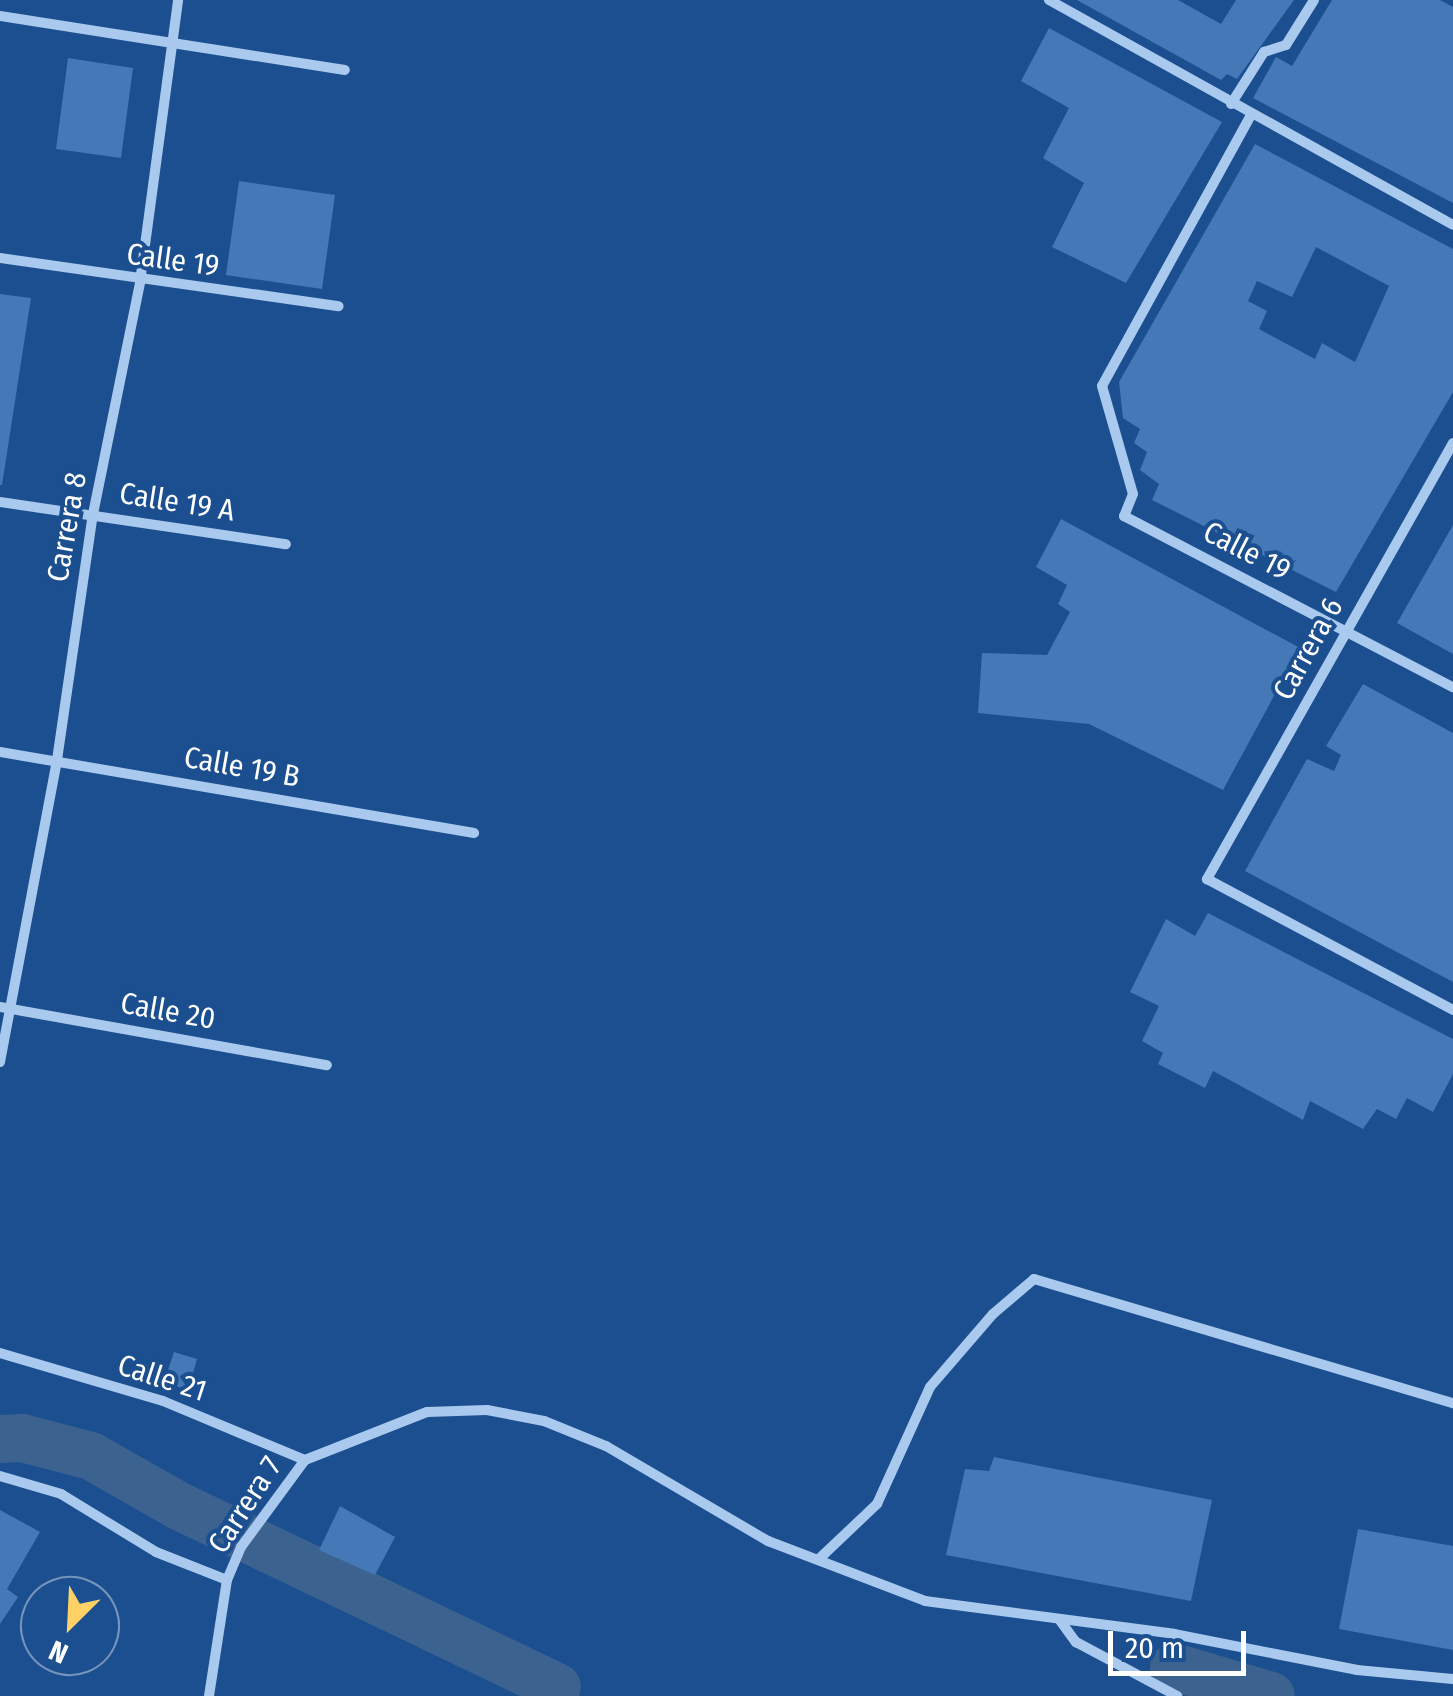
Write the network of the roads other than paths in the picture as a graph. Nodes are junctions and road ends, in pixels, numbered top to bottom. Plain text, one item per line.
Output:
1 (178, 0) edge
2 (1049, 0) edge
3 (1314, 0) edge
4 (0, 16) edge
5 (172, 45) junction
6 (345, 70) dead end
7 (1232, 104) junction
8 (1250, 115) junction
9 (1453, 225) edge
10 (0, 258) edge
11 (140, 282) junction
12 (339, 306) dead end
13 (1453, 443) edge
14 (0, 502) edge
15 (93, 514) junction
16 (286, 544) dead end
17 (1348, 630) junction
18 (1453, 687) edge
19 (0, 752) edge
20 (57, 760) junction
21 (474, 834) dead end
22 (6, 1008) edge
23 (1453, 1010) edge
24 (0, 1062) edge
25 (327, 1065) dead end
26 (0, 1353) edge
27 (1453, 1404) edge
28 (305, 1460) junction
29 (0, 1476) edge
30 (820, 1558) junction
31 (226, 1580) junction
32 (1059, 1619) junction
33 (1453, 1679) edge
34 (209, 1696) edge
35 (1178, 1696) edge

1 - 5 street, Carrera 8
2 - 7 street
3 - 7 street
4 - 5 street
5 - 6 street
5 - 11 street, Carrera 8
7 - 8 street
8 - 9 street
8 - 17 street, Calle 19
10 - 11 street, Calle 19
11 - 12 street, Calle 19
11 - 15 street, Carrera 8
13 - 17 street, Carrera 6
14 - 15 street, Calle 19 A
15 - 16 street, Calle 19 A
15 - 20 street, Carrera 8
17 - 18 street, Calle 19
17 - 23 street, Carrera 6
19 - 20 street, Calle 19 B
20 - 21 street, Calle 19 B
20 - 22 street, Carrera 8
22 - 24 street, Carrera 8
22 - 25 street, Calle 20
26 - 28 street, Calle 21
27 - 30 street
28 - 30 street
28 - 31 street, Carrera 7
29 - 31 street
30 - 32 street
31 - 34 street, Carrera 7
32 - 33 street
32 - 35 street

